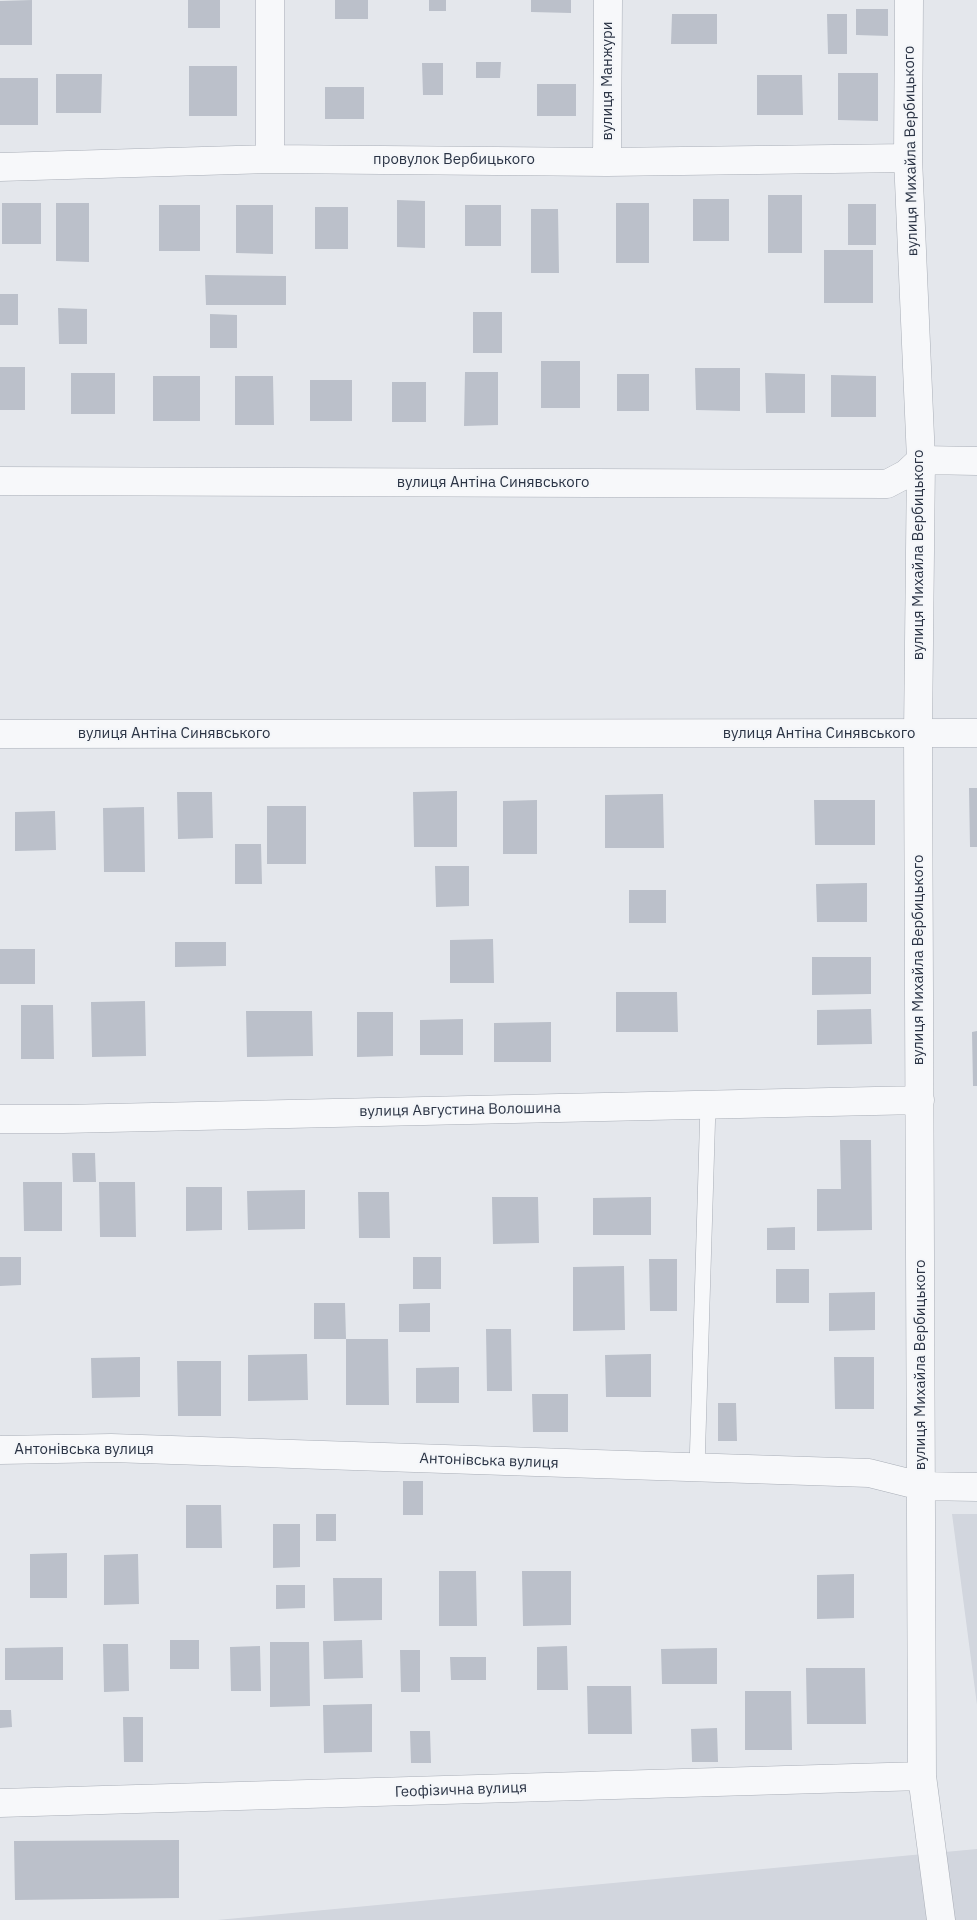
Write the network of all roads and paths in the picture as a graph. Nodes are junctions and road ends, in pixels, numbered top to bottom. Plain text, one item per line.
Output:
1 (270, 0) edge
2 (608, 0) edge
3 (909, 0) edge
4 (908, 158) junction
5 (270, 159) junction
6 (608, 162) junction
7 (0, 166) edge
8 (921, 460) junction
9 (977, 461) edge
10 (0, 481) edge
11 (0, 734) edge
12 (918, 734) junction
13 (977, 734) edge
14 (920, 1100) junction
15 (708, 1105) junction
16 (0, 1119) edge
17 (0, 1450) edge
18 (697, 1468) junction
19 (921, 1486) junction
20 (977, 1486) edge
21 (922, 1776) junction
22 (0, 1803) edge
23 (941, 1920) edge

1 - 5 street
2 - 6 street, вулиця Манжури
3 - 4 street, вулиця Михайла Вербицького
4 - 6 street, провулок Вербицького
4 - 8 street, вулиця Михайла Вербицького
5 - 6 street, провулок Вербицького
5 - 7 street, провулок Вербицького
8 - 9 street
8 - 10 street, вулиця Антіна Синявського
8 - 12 street, вулиця Михайла Вербицького
11 - 12 street, вулиця Антіна Синявського
12 - 13 street, вулиця Антіна Синявського
12 - 14 street, вулиця Михайла Вербицького
14 - 15 street, вулиця Августина Волошина
14 - 19 street, вулиця Михайла Вербицького
15 - 16 street, вулиця Августина Волошина
15 - 18 lane
17 - 18 street, Антонівська вулиця
18 - 19 street, Антонівська вулиця
19 - 20 street, Антонівська вулиця
19 - 21 street, вулиця Михайла Вербицького
21 - 22 street, Геофізична вулиця
21 - 23 street, вулиця Михайла Вербицького

